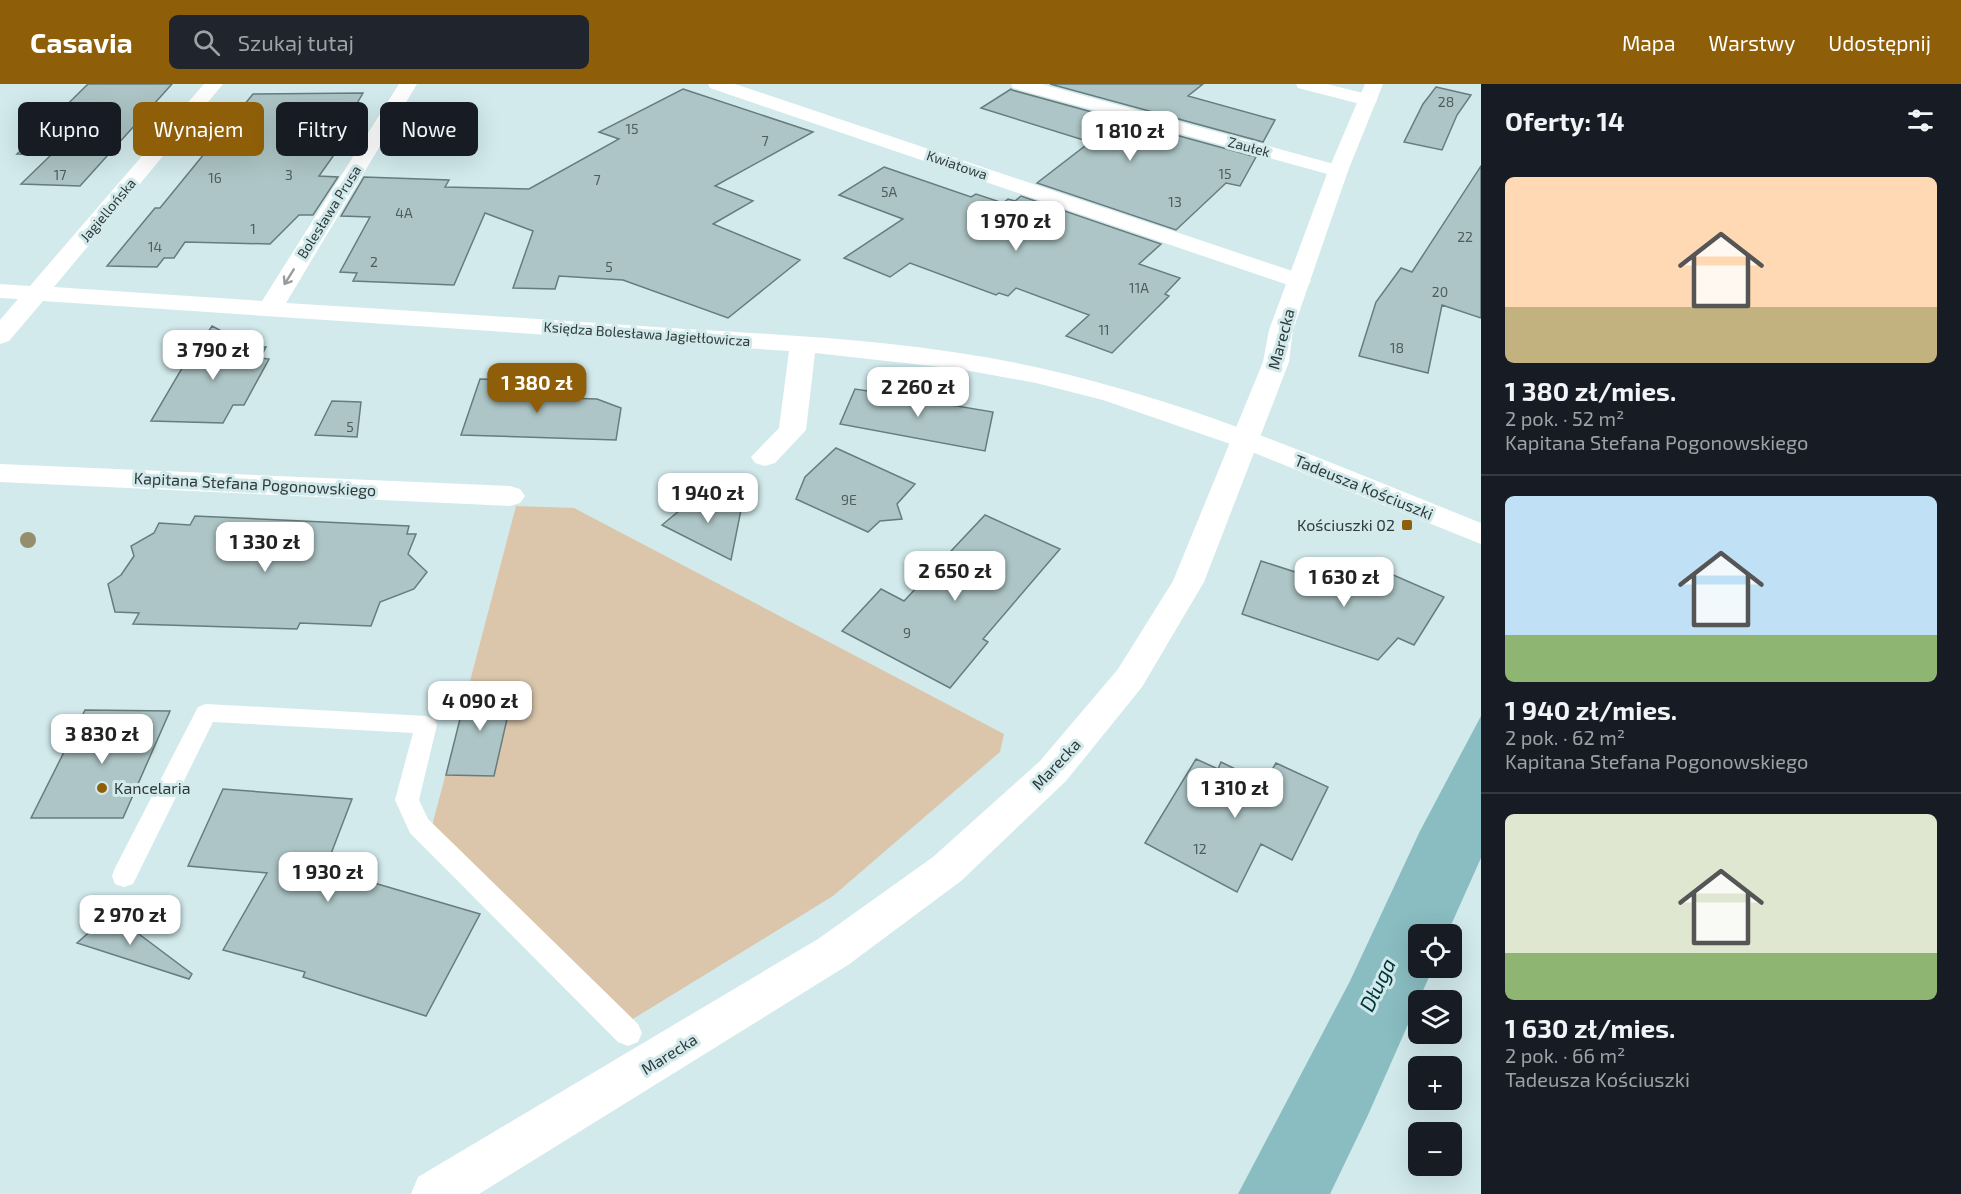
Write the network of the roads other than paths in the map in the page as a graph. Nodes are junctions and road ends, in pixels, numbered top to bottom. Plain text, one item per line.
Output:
1 (214, 84) edge
2 (408, 84) edge
3 (717, 84) edge
4 (1020, 84) edge
5 (1305, 84) edge
6 (1371, 92) edge
7 (1338, 171) junction
8 (1299, 281) junction
9 (0, 291) edge
10 (36, 293) junction
11 (268, 310) junction
12 (0, 336) edge
13 (803, 344) junction
14 (1246, 439) junction
15 (765, 457) dead end
16 (0, 473) edge
17 (510, 496) dead end
18 (1481, 534) edge
19 (124, 876) dead end
20 (628, 1032) dead end
21 (435, 1194) edge

1 - 10 street, Jagiellońska
2 -> 11 street, Bolesława Prusa
3 - 8 street, Kwiatowa
4 - 7 street, Zaułek
5 - 6 street
6 - 7 street, Marecka
7 - 8 street, Marecka
8 - 14 street, Marecka
9 - 10 street, Księdza Bolesława Jagiełłowicza
10 - 11 street, Księdza Bolesława Jagiełłowicza
10 - 12 street, Jagiellońska
11 - 13 street, Księdza Bolesława Jagiełłowicza
13 - 14 street, Księdza Bolesława Jagiełłowicza
13 - 15 street
14 - 18 street, Tadeusza Kościuszki
14 - 21 street, Marecka
16 - 17 street, Kapitana Stefana Pogonowskiego
19 - 20 lane

